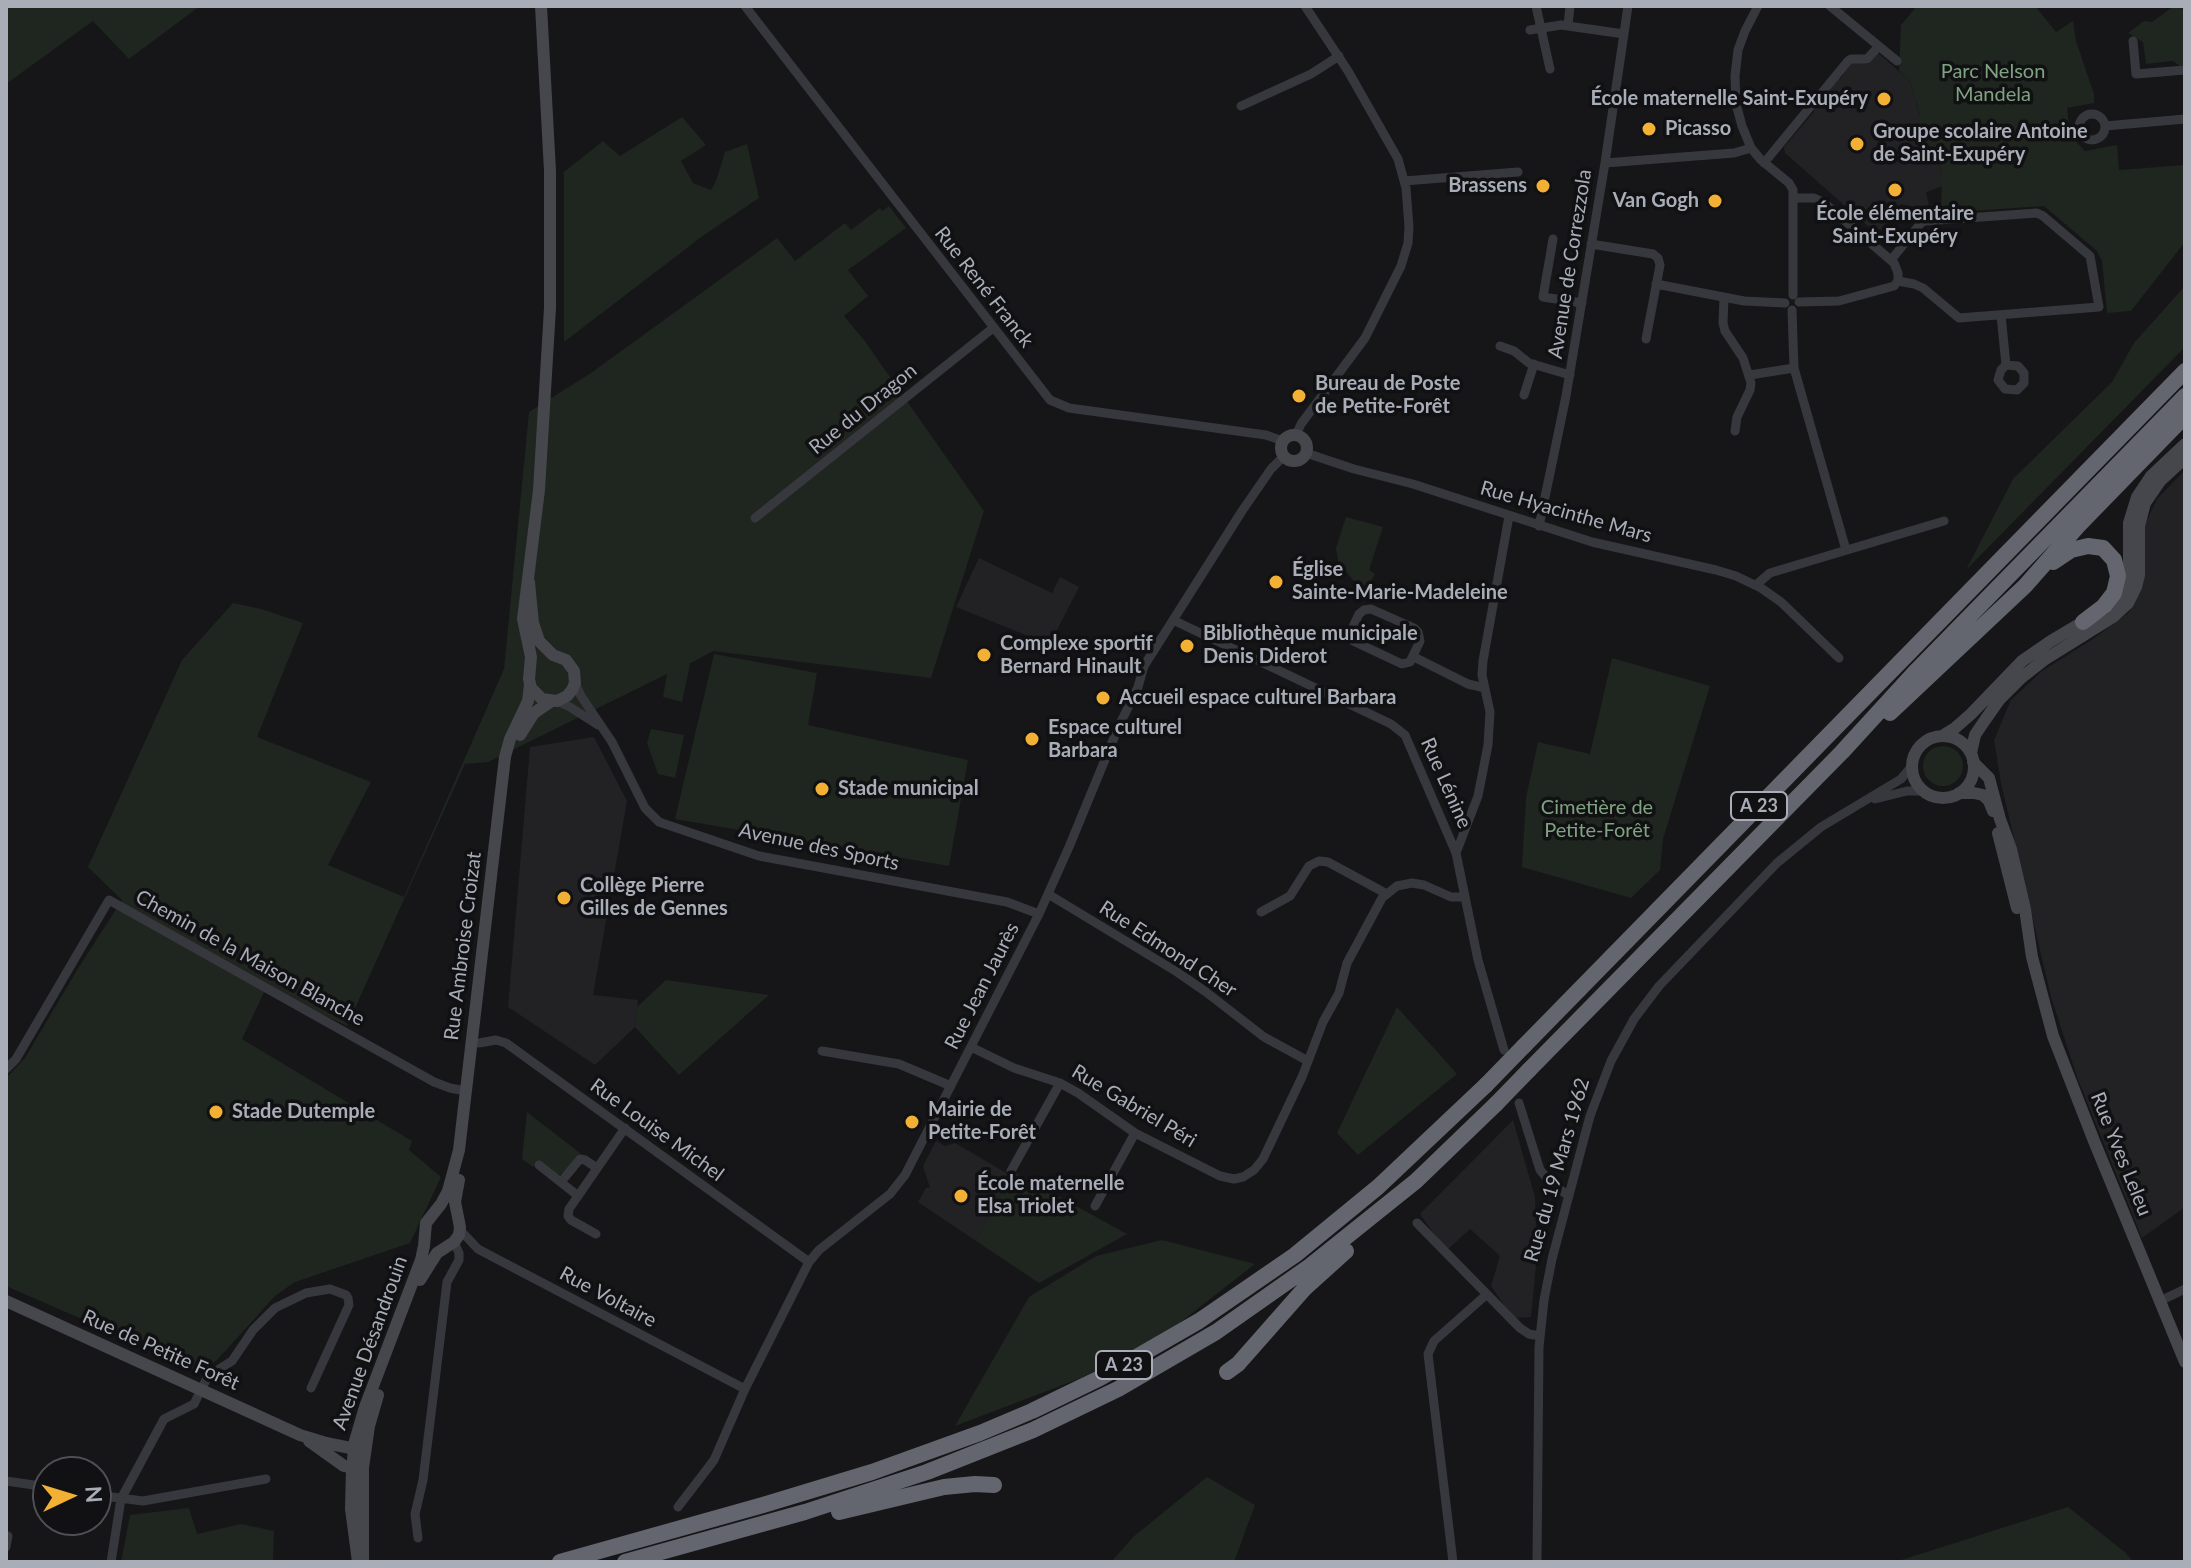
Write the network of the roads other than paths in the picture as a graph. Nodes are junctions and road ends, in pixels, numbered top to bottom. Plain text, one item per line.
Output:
1 (541, 6) edge
2 (745, 6) edge
3 (1305, 6) edge
4 (1536, 6) edge
5 (1570, 6) edge
6 (1628, 6) edge
7 (1758, 6) edge
8 (1830, 6) edge
9 (1568, 25) junction
10 (1541, 27) junction
11 (1530, 30) dead end
12 (1624, 34) junction
13 (2133, 41) dead end
14 (1879, 46) junction
15 (1339, 56) junction
16 (1897, 61) dead end
17 (1550, 69) dead end
18 (2185, 70) edge
19 (1241, 106) dead end
20 (2185, 119) edge
21 (2105, 126) dead end
22 (1751, 148) junction
23 (1605, 163) junction
24 (1764, 163) junction
25 (1518, 172) dead end
26 (1404, 181) junction
27 (1794, 198) junction
28 (1553, 239) dead end
29 (1591, 244) junction
30 (1891, 260) junction
31 (1898, 281) junction
32 (1656, 284) junction
33 (1724, 298) junction
34 (1792, 302) junction
35 (1582, 303) junction
36 (2001, 315) junction
37 (993, 328) junction
38 (1646, 339) dead end
39 (1500, 346) dead end
40 (1534, 364) junction
41 (2006, 365) dead end
42 (1794, 368) junction
43 (2185, 371) edge
44 (1570, 375) junction
45 (1750, 375) junction
46 (1524, 395) dead end
47 (2185, 396) edge
48 (2185, 416) edge
49 (1735, 431) dead end
50 (1296, 435) junction
51 (1283, 441) junction
52 (2185, 444) edge
53 (1306, 453) junction
54 (1284, 456) junction
55 (2185, 458) edge
56 (1509, 516) junction
57 (755, 518) dead end
58 (1944, 521) dead end
59 (1539, 526) junction
60 (1846, 550) junction
61 (529, 582) junction
62 (1756, 585) junction
63 (2025, 586) junction
64 (1173, 620) junction
65 (2083, 622) junction
66 (553, 655) junction
67 (1414, 657) junction
68 (1839, 658) dead end
69 (531, 668) junction
70 (575, 683) junction
71 (530, 685) junction
72 (1485, 688) junction
73 (554, 701) junction
74 (603, 730) junction
75 (1942, 736) junction
76 (1842, 752) junction
77 (1972, 758) junction
78 (1912, 766) junction
79 (1924, 791) junction
80 (1959, 793) junction
81 (1864, 802) junction
82 (1456, 853) junction
83 (1048, 894) junction
84 (1387, 894) junction
85 (1465, 897) junction
86 (1261, 912) dead end
87 (1039, 914) junction
88 (2032, 957) junction
89 (479, 1043) junction
90 (971, 1047) junction
91 (1504, 1050) dead end
92 (822, 1051) dead end
93 (1308, 1061) junction
94 (6, 1069) edge
95 (1060, 1083) junction
96 (951, 1086) junction
97 (466, 1091) junction
98 (1519, 1103) dead end
99 (625, 1128) junction
100 (1135, 1133) junction
101 (539, 1165) dead end
102 (597, 1168) junction
103 (1011, 1171) dead end
104 (561, 1182) junction
105 (577, 1195) junction
106 (1569, 1196) junction
107 (1389, 1203) junction
108 (1095, 1206) dead end
109 (436, 1212) junction
110 (1417, 1223) dead end
111 (459, 1224) junction
112 (426, 1232) junction
113 (596, 1234) dead end
114 (450, 1244) junction
115 (809, 1262) junction
116 (2185, 1289) edge
117 (1486, 1295) junction
118 (6, 1301) edge
119 (2160, 1301) junction
120 (1540, 1336) junction
121 (2185, 1362) edge
122 (1227, 1372) dead end
123 (311, 1388) dead end
124 (745, 1389) junction
125 (201, 1390) junction
126 (300, 1435) junction
127 (360, 1450) junction
128 (357, 1468) junction
129 (266, 1479) dead end
130 (6, 1481) edge
131 (32, 1485) edge
132 (994, 1485) dead end
133 (112, 1498) edge
134 (121, 1499) junction
135 (678, 1507) dead end
136 (742, 1529) junction
137 (8, 1536) edge
138 (418, 1538) dead end
139 (6, 1547) edge
140 (111, 1562) edge
141 (360, 1562) edge
142 (560, 1562) edge
143 (625, 1562) edge
144 (1453, 1562) edge
145 (1537, 1562) edge

1 - 61 main road
2 - 37 street, Rue René Franck
3 - 15 street
4 - 10 street
5 - 9 street
6 - 12 street, Avenue de Correzzola
7 - 22 street
8 - 14 street
9 - 10 street
9 - 12 street
10 - 11 street
10 - 17 street
12 - 23 street, Avenue de Correzzola
13 - 18 street
14 - 16 street
14 - 24 street
15 - 19 street
15 - 26 street
20 - 21 street
22 - 23 street
22 - 24 street
23 - 29 street, Avenue de Correzzola
24 - 27 street
25 - 26 street
26 - 50 street
27 - 30 street
27 - 34 street
28 - 35 street
29 - 32 street
29 - 35 street, Avenue de Correzzola
30 - 31 street
30 - 36 street
31 - 34 street
31 - 36 street
32 - 33 street
32 - 38 street
33 - 34 street
33 - 45 street
34 - 42 street
35 - 44 street, Avenue de Correzzola
36 - 41 street
37 - 51 street, Rue René Franck
37 - 57 street, Rue du Dragon
39 - 40 street
40 - 44 street
40 - 46 street
42 - 45 street
42 - 60 street
43 - 142 highway, A 23, bridge
44 - 59 street, Avenue de Correzzola
45 - 49 street
47 - 76 highway, A 23
48 - 63 highway
50 - 51 main road
50 - 53 main road
51 - 54 main road
52 - 65 main road
53 - 54 main road
53 - 56 street, Rue Hyacinthe Mars
54 - 64 street, Rue Jean Jaurès
55 - 77 main road
56 - 59 street, Rue Hyacinthe Mars
56 - 72 street
58 - 60 street
59 - 62 street, Rue Hyacinthe Mars
60 - 62 street
61 - 66 main road
61 - 69 main road
62 - 68 street, Rue Hyacinthe Mars
63 - 65 highway
63 - 76 highway
64 - 82 street, Rue Lénine
64 - 83 street, Rue Jean Jaurès
65 - 75 main road
66 - 69 main road
66 - 70 main road
67 - 67 street
67 - 72 street
69 - 71 main road
70 - 73 main road
70 - 74 street, Avenue des Sports
71 - 73 main road
71 - 97 main road, Rue Ambroise Croizat
72 - 82 street
73 - 74 street
73 - 89 main road, Rue Ambroise Croizat
74 - 87 street, Avenue des Sports
75 - 77 main road
75 - 78 main road
76 - 107 highway, A 23, bridge
77 - 80 main road
77 - 88 main road, Rue Yves Leleu
78 - 79 main road
78 - 81 street, Rue du 19 Mars 1962
79 - 80 main road
79 - 81 street, Rue du 19 Mars 1962
80 - 88 main road, Rue Yves Leleu
81 - 106 street, Rue du 19 Mars 1962
82 - 85 street, Rue Lénine
83 - 87 street, Rue Jean Jaurès
83 - 93 street, Rue Edmond Cher
84 - 85 street
84 - 86 street
84 - 93 street, Rue Gabriel Péri
85 - 91 street, Rue Lénine
87 - 90 street, Rue Jean Jaurès
88 - 119 main road, Rue Yves Leleu
89 - 99 street, Rue Louise Michel
89 - 111 main road, Rue Ambroise Croizat
90 - 95 street, Rue Gabriel Péri
90 - 96 street, Rue Jean Jaurès
92 - 96 street
93 - 100 street, Rue Gabriel Péri
94 - 97 street, Chemin de la Maison Blanche
95 - 100 street, Rue Gabriel Péri
95 - 103 street
96 - 115 street, Rue Jean Jaurès
97 - 109 main road, Rue Ambroise Croizat
98 - 106 street
99 - 102 street
99 - 115 street, Rue Louise Michel
100 - 108 street
101 - 104 street
102 - 104 street
102 - 105 street
104 - 105 street
105 - 113 street
106 - 120 street, Rue du 19 Mars 1962
107 - 122 highway
107 - 136 highway, A 23
109 - 111 main road
109 - 112 main road
110 - 117 street
111 - 114 main road
111 - 124 street, Rue Voltaire
112 - 114 main road
112 - 127 main road, Avenue Désandrouin
114 - 127 main road, Avenue Désandrouin
114 - 138 street
115 - 124 street, Rue Jean Jaurès
116 - 119 street
117 - 120 street
117 - 144 street
118 - 125 main road, Rue de Petite Forêt
119 - 121 main road, Rue Yves Leleu
120 - 145 street, Rue du 19 Mars 1962
123 - 125 street
124 - 135 street, Rue Jean Jaurès
125 - 126 main road, Rue de Petite Forêt
125 - 134 street
126 - 127 main road, Rue de Petite Forêt
126 - 128 main road, Rue de Petite Forêt
127 - 128 main road, Avenue Désandrouin
128 - 141 main road, Avenue Désandrouin
129 - 134 street
130 - 131 street
132 - 136 highway
133 - 134 street
134 - 140 street
136 - 143 highway, A 23
137 - 139 street

